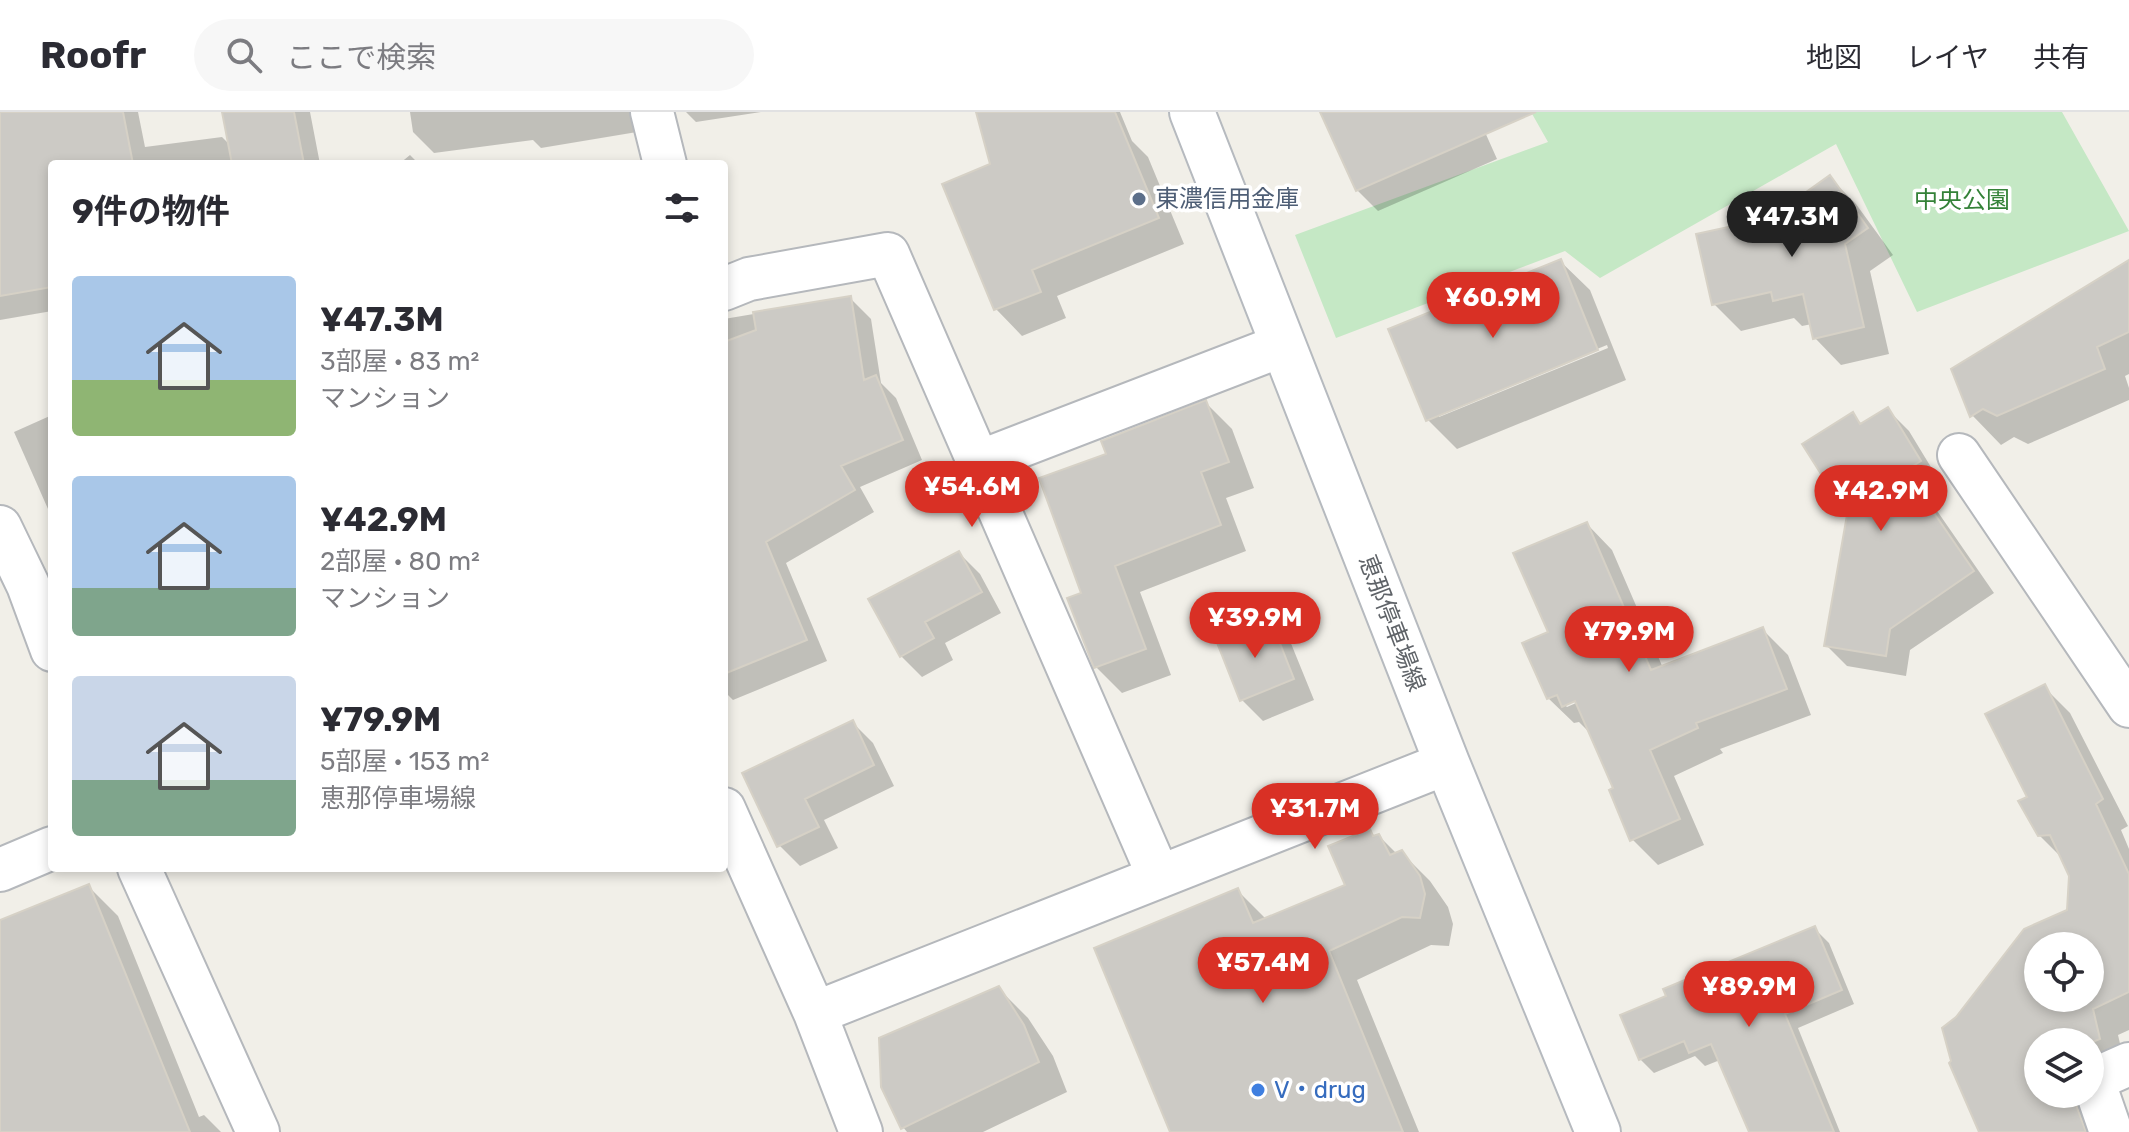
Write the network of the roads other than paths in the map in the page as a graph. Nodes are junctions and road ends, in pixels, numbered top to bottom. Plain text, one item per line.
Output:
1 (652, 112) edge
2 (1192, 112) edge
3 (664, 160) edge
4 (728, 287) edge
5 (1283, 345) junction
6 (1959, 455) dead end
7 (979, 462) junction
8 (0, 527) edge
9 (40, 580) edge
10 (48, 627) edge
11 (2129, 706) edge
12 (1447, 763) junction
13 (728, 818) edge
14 (48, 850) edge
15 (0, 870) edge
16 (141, 872) edge
17 (1159, 877) junction
18 (815, 1013) junction
19 (2129, 1064) edge
20 (258, 1132) edge
21 (861, 1132) edge
22 (1598, 1132) edge
23 (2111, 1132) edge

1 - 3 street
2 - 5 main road, 恵那停車場線
4 - 7 street
5 - 7 street
5 - 12 main road, 恵那停車場線
6 - 11 street
7 - 17 street
8 - 9 street
9 - 10 street
12 - 17 street
12 - 22 main road, 恵那停車場線
13 - 18 street
14 - 15 street
16 - 20 street
17 - 18 street
18 - 21 street
19 - 23 street

